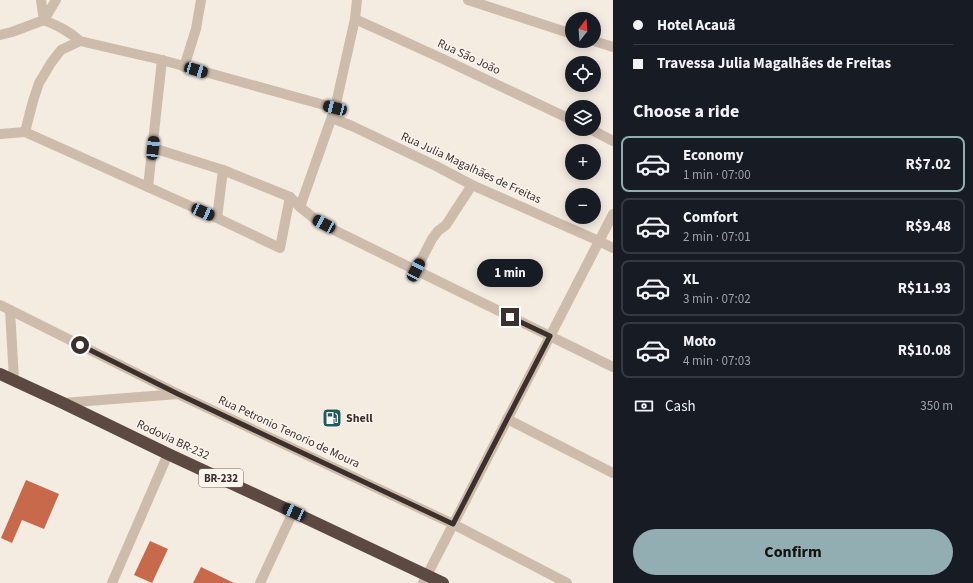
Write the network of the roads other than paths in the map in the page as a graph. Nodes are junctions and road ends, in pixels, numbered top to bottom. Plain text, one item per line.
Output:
1 (41, 0) edge
2 (56, 0) edge
3 (201, 0) edge
4 (357, 0) edge
5 (468, 0) edge
6 (355, 19) junction
7 (44, 20) junction
8 (565, 32) edge
9 (0, 35) edge
10 (80, 41) junction
11 (601, 43) edge
12 (613, 47) edge
13 (162, 60) junction
14 (184, 67) junction
15 (333, 113) junction
16 (565, 117) edge
17 (25, 132) junction
18 (0, 134) edge
19 (601, 135) edge
20 (613, 141) edge
21 (153, 148) junction
22 (223, 170) junction
23 (472, 185) junction
24 (148, 187) junction
25 (290, 196) junction
26 (300, 207) junction
27 (613, 214) edge
28 (217, 218) junction
29 (599, 241) junction
30 (613, 248) edge
31 (416, 270) junction
32 (0, 305) edge
33 (10, 310) junction
34 (550, 336) junction
35 (613, 367) edge
36 (0, 374) edge
37 (14, 380) junction
38 (178, 394) junction
39 (62, 403) junction
40 (507, 419) junction
41 (168, 454) junction
42 (613, 473) edge
43 (294, 512) junction
44 (453, 524) junction
45 (424, 579) edge
46 (112, 583) edge
47 (260, 583) edge
48 (443, 583) edge
49 (567, 583) edge

1 - 7 street
2 - 7 street
3 - 14 street
4 - 6 street
5 - 8 street
6 - 15 street
6 - 16 street, Rua São João
7 - 9 street
7 - 10 street, Rua Julia Magalhães de Freitas
10 - 13 street, Rua Julia Magalhães de Freitas
10 - 17 street
11 - 12 street
13 - 14 street, Rua Julia Magalhães de Freitas
13 - 21 street
14 - 15 street, Rua Julia Magalhães de Freitas
15 - 23 street, Rua Julia Magalhães de Freitas
15 - 26 street
17 - 18 street
17 - 24 street
19 - 20 street
21 - 22 street
21 - 24 street
22 - 25 street
22 - 28 street
23 - 29 street, Rua Julia Magalhães de Freitas
23 - 31 street
24 - 28 street
25 - 26 street
25 - 28 street
26 - 31 street
27 - 29 street
29 - 30 street, Rua Julia Magalhães de Freitas
29 - 34 street
31 - 34 street
32 - 33 street, Rua Petronio Tenorio de Moura
33 - 37 street
33 - 38 street, Rua Petronio Tenorio de Moura
34 - 35 street
34 - 40 street
36 - 37 highway, Rodovia BR-232 / BR-232
37 - 39 highway, Rodovia BR-232 / BR-232
38 - 39 street
38 - 44 street, Rua Petronio Tenorio de Moura
39 - 41 highway, Rodovia BR-232 / BR-232
40 - 42 street
40 - 44 street
41 - 43 highway, Rodovia BR-232 / BR-232
41 - 46 street
43 - 45 highway, Rodovia BR-232 / BR-232
43 - 47 street
44 - 45 street
44 - 49 street, Rua Petronio Tenorio de Moura
45 - 48 highway, Rodovia BR-232 / BR-232

